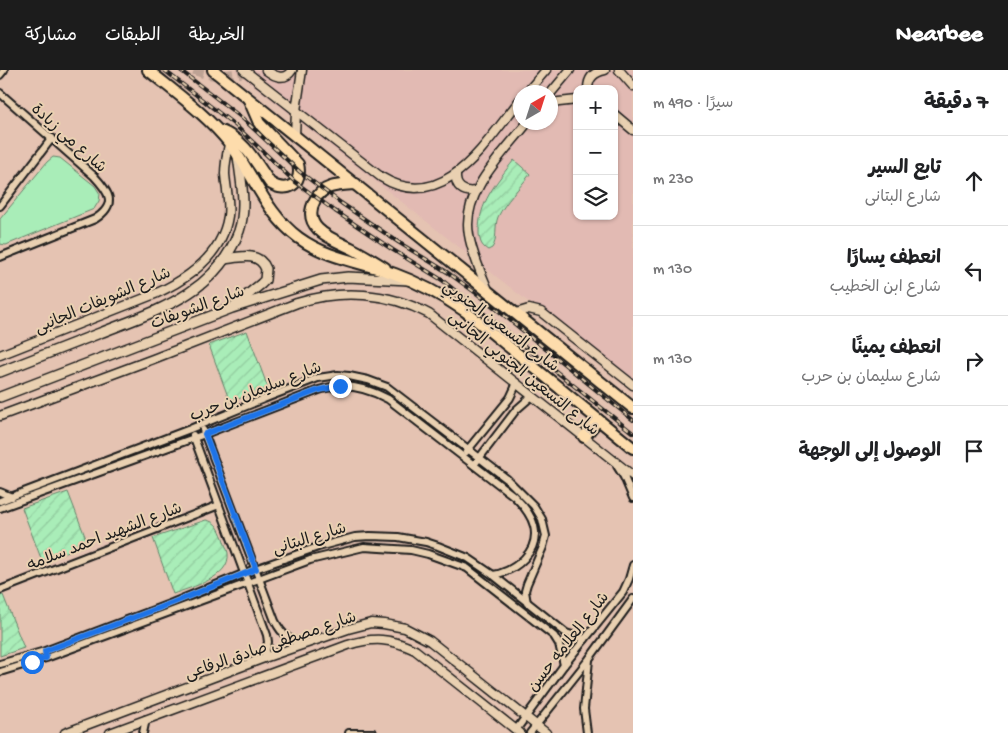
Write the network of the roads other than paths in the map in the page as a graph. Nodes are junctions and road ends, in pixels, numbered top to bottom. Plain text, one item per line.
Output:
1 (4, 70) edge
2 (148, 70) edge
3 (213, 70) edge
4 (244, 70) edge
5 (266, 70) edge
6 (292, 70) edge
7 (302, 70) edge
8 (546, 70) edge
9 (570, 70) edge
10 (605, 70) edge
11 (609, 70) edge
12 (620, 72) edge
13 (0, 75) edge
14 (533, 85) edge
15 (558, 85) edge
16 (589, 85) edge
17 (633, 86) edge
18 (0, 93) edge
19 (249, 99) junction
20 (573, 100) edge
21 (558, 102) edge
22 (513, 109) edge
23 (296, 111) junction
24 (618, 117) edge
25 (218, 130) junction
26 (522, 130) edge
27 (633, 130) edge
28 (295, 136) junction
29 (52, 138) junction
30 (230, 144) junction
31 (238, 155) junction
32 (456, 175) junction
33 (356, 184) junction
34 (476, 191) junction
35 (0, 206) edge
36 (0, 257) edge
37 (225, 259) junction
38 (393, 273) junction
39 (412, 280) junction
40 (488, 290) junction
41 (232, 308) junction
42 (516, 313) junction
43 (0, 355) edge
44 (0, 372) edge
45 (517, 383) junction
46 (633, 385) edge
47 (532, 396) junction
48 (0, 398) edge
49 (633, 408) edge
50 (0, 416) edge
51 (598, 420) junction
52 (202, 425) junction
53 (190, 429) junction
54 (205, 434) junction
55 (584, 437) junction
56 (194, 438) junction
57 (633, 448) edge
58 (468, 449) junction
59 (463, 456) junction
60 (609, 457) junction
61 (480, 458) junction
62 (474, 465) junction
63 (633, 476) edge
64 (61, 482) junction
65 (0, 492) edge
66 (12, 497) junction
67 (633, 498) edge
68 (0, 501) edge
69 (219, 505) junction
70 (0, 508) edge
71 (633, 566) edge
72 (256, 569) junction
73 (244, 574) junction
74 (493, 575) junction
75 (259, 578) junction
76 (248, 582) junction
77 (0, 590) edge
78 (633, 600) edge
79 (527, 603) junction
80 (585, 639) junction
81 (304, 644) junction
82 (46, 654) junction
83 (264, 658) junction
84 (589, 659) junction
85 (0, 664) edge
86 (564, 665) junction
87 (0, 672) edge
88 (526, 716) junction
89 (146, 719) junction
90 (536, 725) junction
91 (518, 731) edge
92 (115, 732) edge
93 (65, 733) edge
94 (143, 733) edge
95 (349, 733) edge
96 (373, 733) edge
97 (530, 733) edge
98 (546, 733) edge
99 (587, 733) edge

1 - 13 street
2 - 25 highway, شارع التسعين الجنوبي
3 - 19 highway, شارع التسعين الجنوبي
4 - 23 street
5 - 6 street
7 - 23 street
8 - 14 street
9 - 15 street
10 - 16 street
11 - 12 street
12 - 17 street
18 - 29 street, شارع مي زيادة
19 - 25 highway
19 - 28 highway, شارع التسعين الجنوبي
20 - 21 street
22 - 32 street
23 - 28 street
23 - 32 street
24 - 27 street
25 - 30 highway, شارع التسعين الجنوبي
26 - 34 street
28 - 33 highway, شارع التسعين الجنوبي
29 - 35 street
29 - 36 street, شارع مي زيادة
30 - 31 highway, شارع التسعين الجنوبي
30 - 43 street, شارع الشويفات الجانبى
31 - 37 main road, شارع الشويفات
31 - 38 highway, شارع التسعين الجنوبي
32 - 34 street
33 - 38 highway
33 - 40 highway, شارع التسعين الجنوبي
34 - 40 street
37 - 41 main road
37 - 44 main road, شارع الشويفات
38 - 39 highway, شارع التسعين الجنوبي
39 - 41 main road, شارع الشويفات
39 - 51 highway, شارع التسعين الجنوبي
40 - 42 highway, شارع التسعين الجنوبي
41 - 48 main road, شارع الشويفات
42 - 46 street
42 - 49 highway, شارع التسعين الجنوبي
45 - 47 street, شارع التسعين الجنوبي الجانبى
45 - 50 street, شارع التسعين الجنوبي الجانبى
45 - 58 street
47 - 55 street, شارع التسعين الجنوبي الجانبى
47 - 61 street
51 - 55 highway
51 - 57 highway, شارع التسعين الجنوبي
52 - 53 street, شارع سليمان بن حرب
52 - 54 street
52 - 58 street, شارع سليمان بن حرب
53 - 56 street
53 - 64 street, شارع سليمان بن حرب
54 - 56 street, شارع سليمان بن حرب
54 - 59 street, شارع سليمان بن حرب
54 - 72 street
55 - 60 street, شارع التسعين الجنوبي الجانبى
56 - 64 street, شارع سليمان بن حرب
56 - 69 street
58 - 59 street
58 - 61 street, شارع سليمان بن حرب
59 - 62 street, شارع سليمان بن حرب
60 - 63 street, شارع التسعين الجنوبي الجانبى
60 - 67 street
61 - 62 street
61 - 79 street, شارع سليمان بن حرب
62 - 74 street, شارع سليمان بن حرب
64 - 66 street, شارع سليمان بن حرب
64 - 70 street, شارع سليمان بن حرب
65 - 66 street
66 - 68 street, شارع سليمان بن حرب
69 - 73 street
69 - 77 street, شارع الشهيد احمد سلامه
71 - 80 street, شارع العلامه حسن
72 - 73 street, شارع البتانى
72 - 74 street, شارع البتانى
72 - 75 street
73 - 76 street
73 - 82 street, شارع البتانى
74 - 79 street, شارع البتانى
75 - 76 street, شارع البتانى
75 - 81 street
75 - 86 street, شارع البتانى
76 - 82 street, شارع البتانى
76 - 83 street
78 - 84 street, شارع العلامه حسن
79 - 80 street, شارع البتانى
80 - 86 street, شارع العلامه حسن
81 - 83 street, شارع مصطفى صادق الرفاعى
81 - 88 street, شارع مصطفى صادق الرفاعى
82 - 85 street, شارع البتانى
82 - 87 street, شارع البتانى
83 - 93 street, شارع مصطفى صادق الرفاعى
84 - 90 street, شارع العلامه حسن
84 - 99 street
86 - 88 street, شارع العلامه حسن
88 - 90 street, شارع مصطفى صادق الرفاعى
88 - 91 street, شارع العلامه حسن
89 - 91 street, شارع مصطفى صادق الرفاعى
89 - 92 street, شارع مصطفى صادق الرفاعى
89 - 94 street
90 - 97 street, شارع العلامه حسن
90 - 98 street, شارع مصطفى صادق الرفاعى
95 - 96 street

